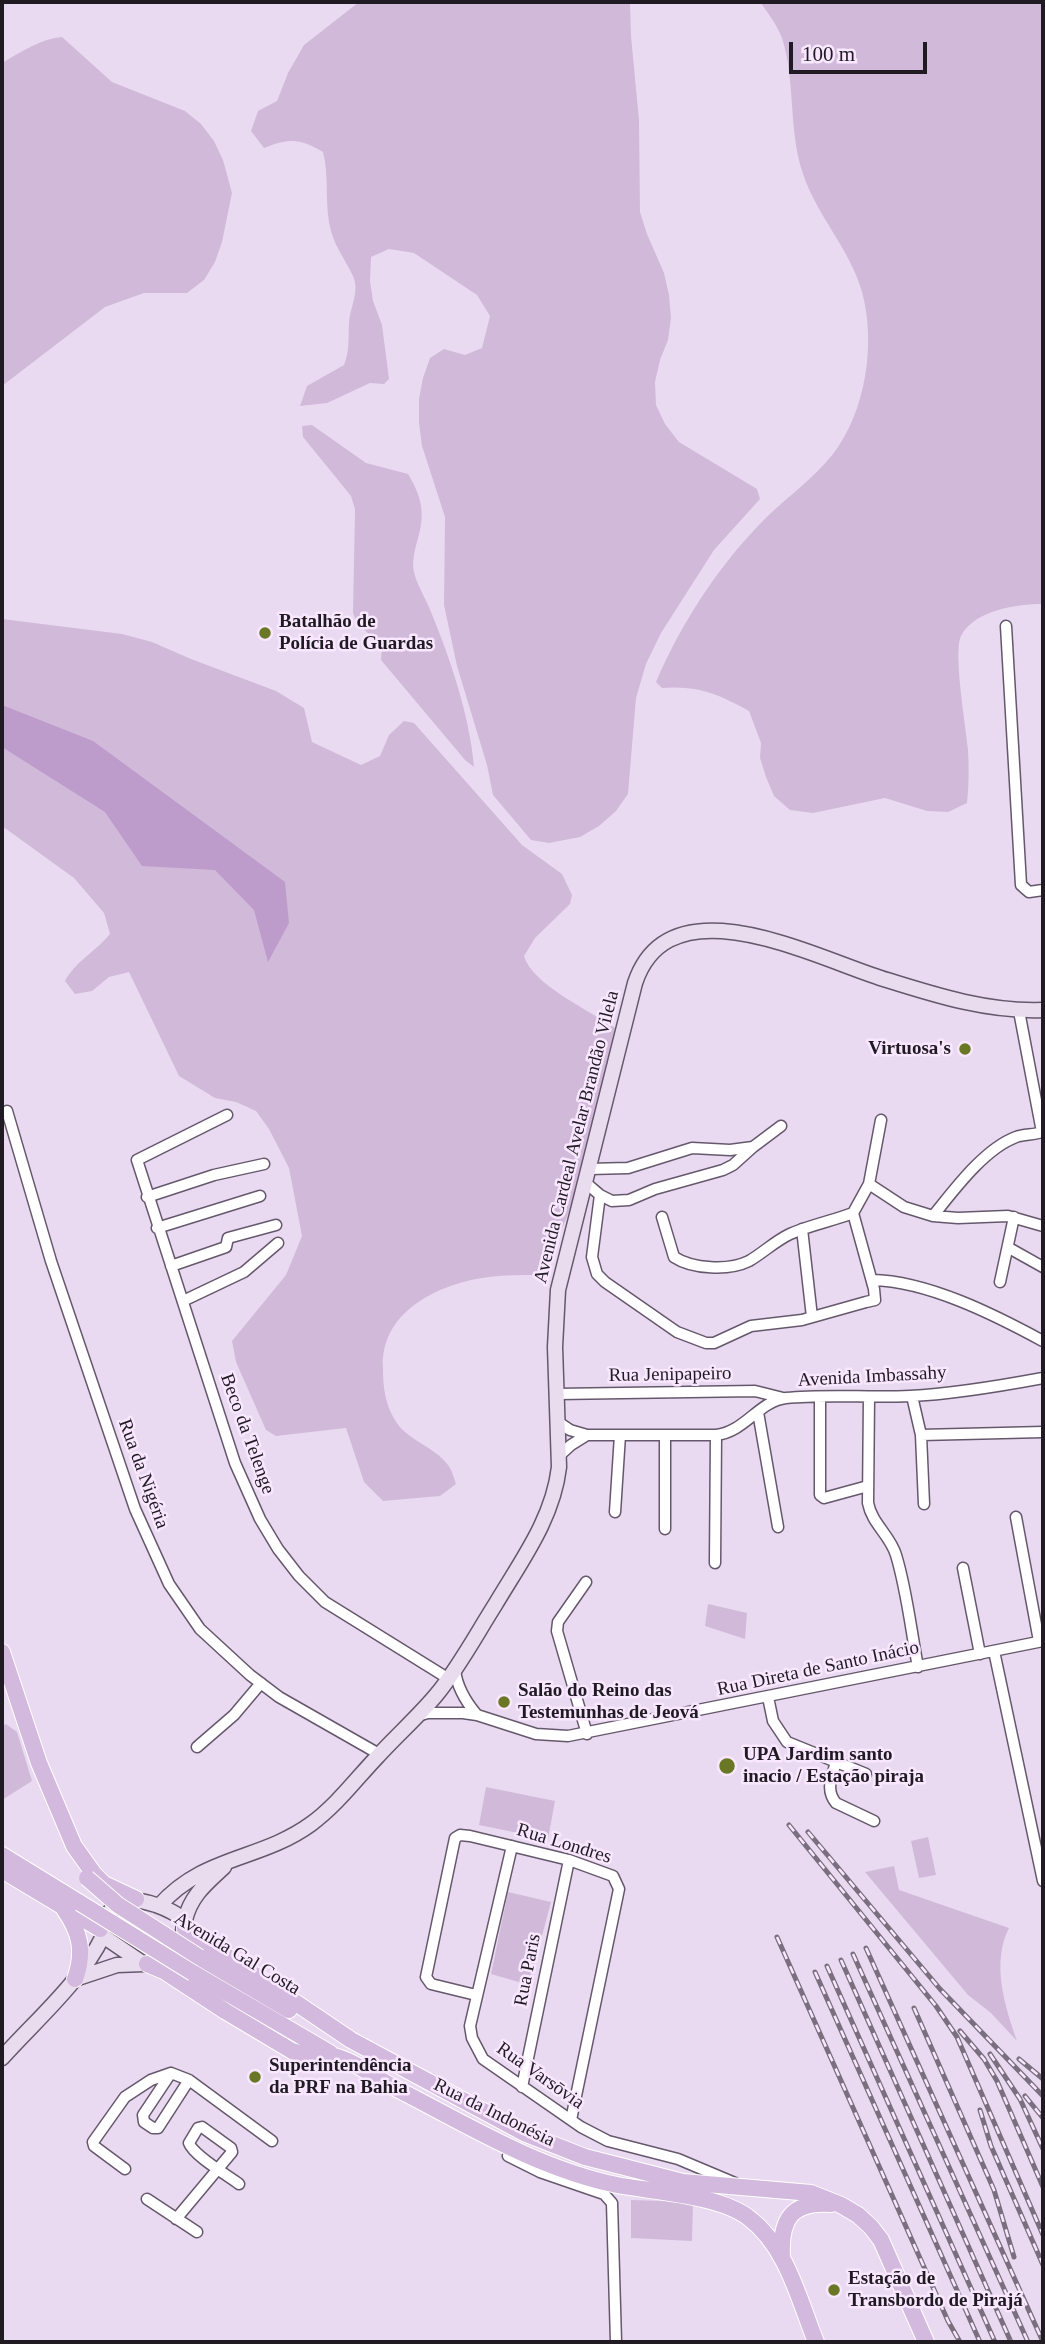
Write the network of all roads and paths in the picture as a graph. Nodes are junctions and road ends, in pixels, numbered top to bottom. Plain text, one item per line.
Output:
1 (1006, 626) dead end
2 (1043, 890) edge
3 (1043, 1010) edge
4 (1019, 1011) junction
5 (7, 1111) dead end
6 (227, 1115) dead end
7 (881, 1120) dead end
8 (781, 1126) dead end
9 (753, 1147) junction
10 (264, 1164) dead end
11 (587, 1176) junction
12 (869, 1184) junction
13 (600, 1195) junction
14 (261, 1196) dead end
15 (147, 1197) junction
16 (853, 1213) junction
17 (933, 1216) junction
18 (662, 1217) dead end
19 (1014, 1217) junction
20 (276, 1225) dead end
21 (1043, 1226) edge
22 (157, 1228) junction
23 (803, 1229) junction
24 (278, 1243) dead end
25 (1009, 1248) junction
26 (171, 1266) junction
27 (1043, 1267) edge
28 (872, 1280) junction
29 (1000, 1282) dead end
30 (183, 1301) junction
31 (812, 1317) junction
32 (1043, 1341) edge
33 (1043, 1378) edge
34 (557, 1394) junction
35 (912, 1396) junction
36 (869, 1397) junction
37 (783, 1398) junction
38 (820, 1398) junction
39 (758, 1412) junction
40 (558, 1422) junction
41 (1043, 1432) edge
42 (921, 1434) junction
43 (587, 1435) junction
44 (620, 1435) junction
45 (716, 1435) junction
46 (666, 1436) junction
47 (560, 1455) junction
48 (869, 1486) junction
49 (924, 1504) dead end
50 (615, 1512) dead end
51 (1016, 1517) dead end
52 (778, 1527) dead end
53 (665, 1529) dead end
54 (715, 1563) dead end
55 (963, 1568) dead end
56 (586, 1583) dead end
57 (1041, 1641) edge
58 (994, 1651) junction
59 (2, 1652) edge
60 (980, 1654) junction
61 (918, 1667) junction
62 (452, 1675) junction
63 (261, 1683) junction
64 (768, 1697) junction
65 (477, 1715) junction
66 (417, 1716) junction
67 (24, 1717) junction
68 (587, 1734) junction
69 (197, 1746) dead end
70 (379, 1754) junction
71 (836, 1762) junction
72 (866, 1774) dead end
73 (874, 1821) dead end
74 (512, 1846) junction
75 (2, 1855) edge
76 (569, 1860) junction
77 (230, 1861) junction
78 (2, 1870) edge
79 (1043, 1881) edge
80 (136, 1899) junction
81 (159, 1906) junction
82 (62, 1907) junction
83 (185, 1925) junction
84 (101, 1932) junction
85 (146, 1964) junction
86 (75, 1979) junction
87 (476, 1994) junction
88 (351, 2040) junction
89 (335, 2056) junction
90 (2, 2058) edge
91 (171, 2073) junction
92 (189, 2080) junction
93 (522, 2087) junction
94 (571, 2120) junction
95 (272, 2141) dead end
96 (508, 2156) dead end
97 (125, 2169) dead end
98 (239, 2184) dead end
99 (742, 2187) junction
100 (147, 2199) dead end
101 (841, 2205) junction
102 (176, 2219) junction
103 (197, 2232) dead end
104 (782, 2257) junction
105 (616, 2342) edge
106 (816, 2342) edge
107 (926, 2342) edge

1 - 2 street
3 - 4 main road, Avenida Cardeal Avelar Brandão Vilela
4 - 11 main road, Avenida Cardeal Avelar Brandão Vilela
4 - 17 street
5 - 63 street, Rua da Nigéria
6 - 15 street, Beco da Telenge
7 - 12 street
8 - 9 street
9 - 11 street
9 - 13 street
10 - 15 street
11 - 13 street
11 - 34 main road, Avenida Cardeal Avelar Brandão Vilela
12 - 16 street
12 - 17 street
13 - 31 street
14 - 22 street
15 - 22 street, Beco da Telenge
16 - 23 street
16 - 28 street
17 - 19 street
18 - 23 street
19 - 21 street
19 - 25 street
20 - 26 street
22 - 26 street, Beco da Telenge
23 - 31 street
24 - 30 street
25 - 27 street
25 - 29 street
26 - 30 street, Beco da Telenge
28 - 31 street
28 - 32 street
30 - 62 street, Beco da Telenge
33 - 35 street, Avenida Imbassahy
34 - 37 street, Rua Jenipapeiro
34 - 40 main road, Avenida Cardeal Avelar Brandão Vilela
35 - 36 street, Avenida Imbassahy
35 - 42 street
36 - 38 street, Avenida Imbassahy
36 - 48 street
37 - 38 street, Avenida Imbassahy
37 - 39 street, Avenida Imbassahy
38 - 48 street
39 - 45 street, Avenida Imbassahy
39 - 52 street
40 - 43 street, Avenida Imbassahy
40 - 47 main road, Avenida Cardeal Avelar Brandão Vilela
41 - 42 street
42 - 49 street
43 - 44 street, Avenida Imbassahy
43 - 47 street
44 - 46 street, Avenida Imbassahy
44 - 50 street
45 - 46 street, Avenida Imbassahy
45 - 54 street
46 - 53 street
47 - 62 main road, Avenida Cardeal Avelar Brandão Vilela
48 - 61 street
51 - 57 street
55 - 60 street
56 - 68 street
57 - 58 street, Rua Direta de Santo Inácio
58 - 60 street, Rua Direta de Santo Inácio
58 - 79 street
59 - 67 main road, Avenida Gal Costa
60 - 61 street, Rua Direta de Santo Inácio
61 - 64 street, Rua Direta de Santo Inácio
62 - 65 street
62 - 66 main road, Avenida Cardeal Avelar Brandão Vilela
63 - 69 street
63 - 70 street, Rua da Nigéria
64 - 68 street, Rua Direta de Santo Inácio
64 - 71 street
65 - 66 street, Rua Direta de Santo Inácio
65 - 68 street, Rua Direta de Santo Inácio
66 - 70 main road, Avenida Cardeal Avelar Brandão Vilela
67 - 80 main road, Avenida Gal Costa
67 - 88 main road, Avenida Gal Costa, bridge
70 - 77 main road, Avenida Cardeal Avelar Brandão Vilela
71 - 72 street
71 - 73 street
74 - 76 street, Rua Londres
74 - 87 street, Rua Varsōvia
74 - 87 street, Rua Londres
75 - 89 main road, bridge
76 - 93 street, Rua Paris
76 - 94 street, Rua Londres
77 - 81 main road, Avenida Cardeal Avelar Brandão Vilela
77 - 83 main road, Avenida Cardeal Avelar Brandão Vilela
78 - 82 main road
80 - 81 main road, Avenida Gal Costa
80 - 84 main road
81 - 83 main road, Avenida Gal Costa
82 - 84 main road
82 - 86 main road
83 - 85 main road
83 - 88 main road, Avenida Gal Costa
84 - 85 main road, Rua da Indonésia
84 - 86 main road
85 - 86 main road
85 - 89 main road, Rua da Indonésia
86 - 90 main road
87 - 93 street, Rua Varsōvia
88 - 99 main road, Rua da Indonésia
89 - 104 main road, Rua da Indonésia
91 - 92 street
91 - 92 street
91 - 97 street
92 - 95 street
93 - 94 street, Rua Varsōvia
94 - 99 street, Rua Varsōvia
96 - 105 street
98 - 102 street
99 - 101 main road, Rua da Indonésia
100 - 102 street
101 - 104 main road
101 - 107 main road, Rua da Indonésia
102 - 103 street
104 - 106 main road, Rua da Indonésia

